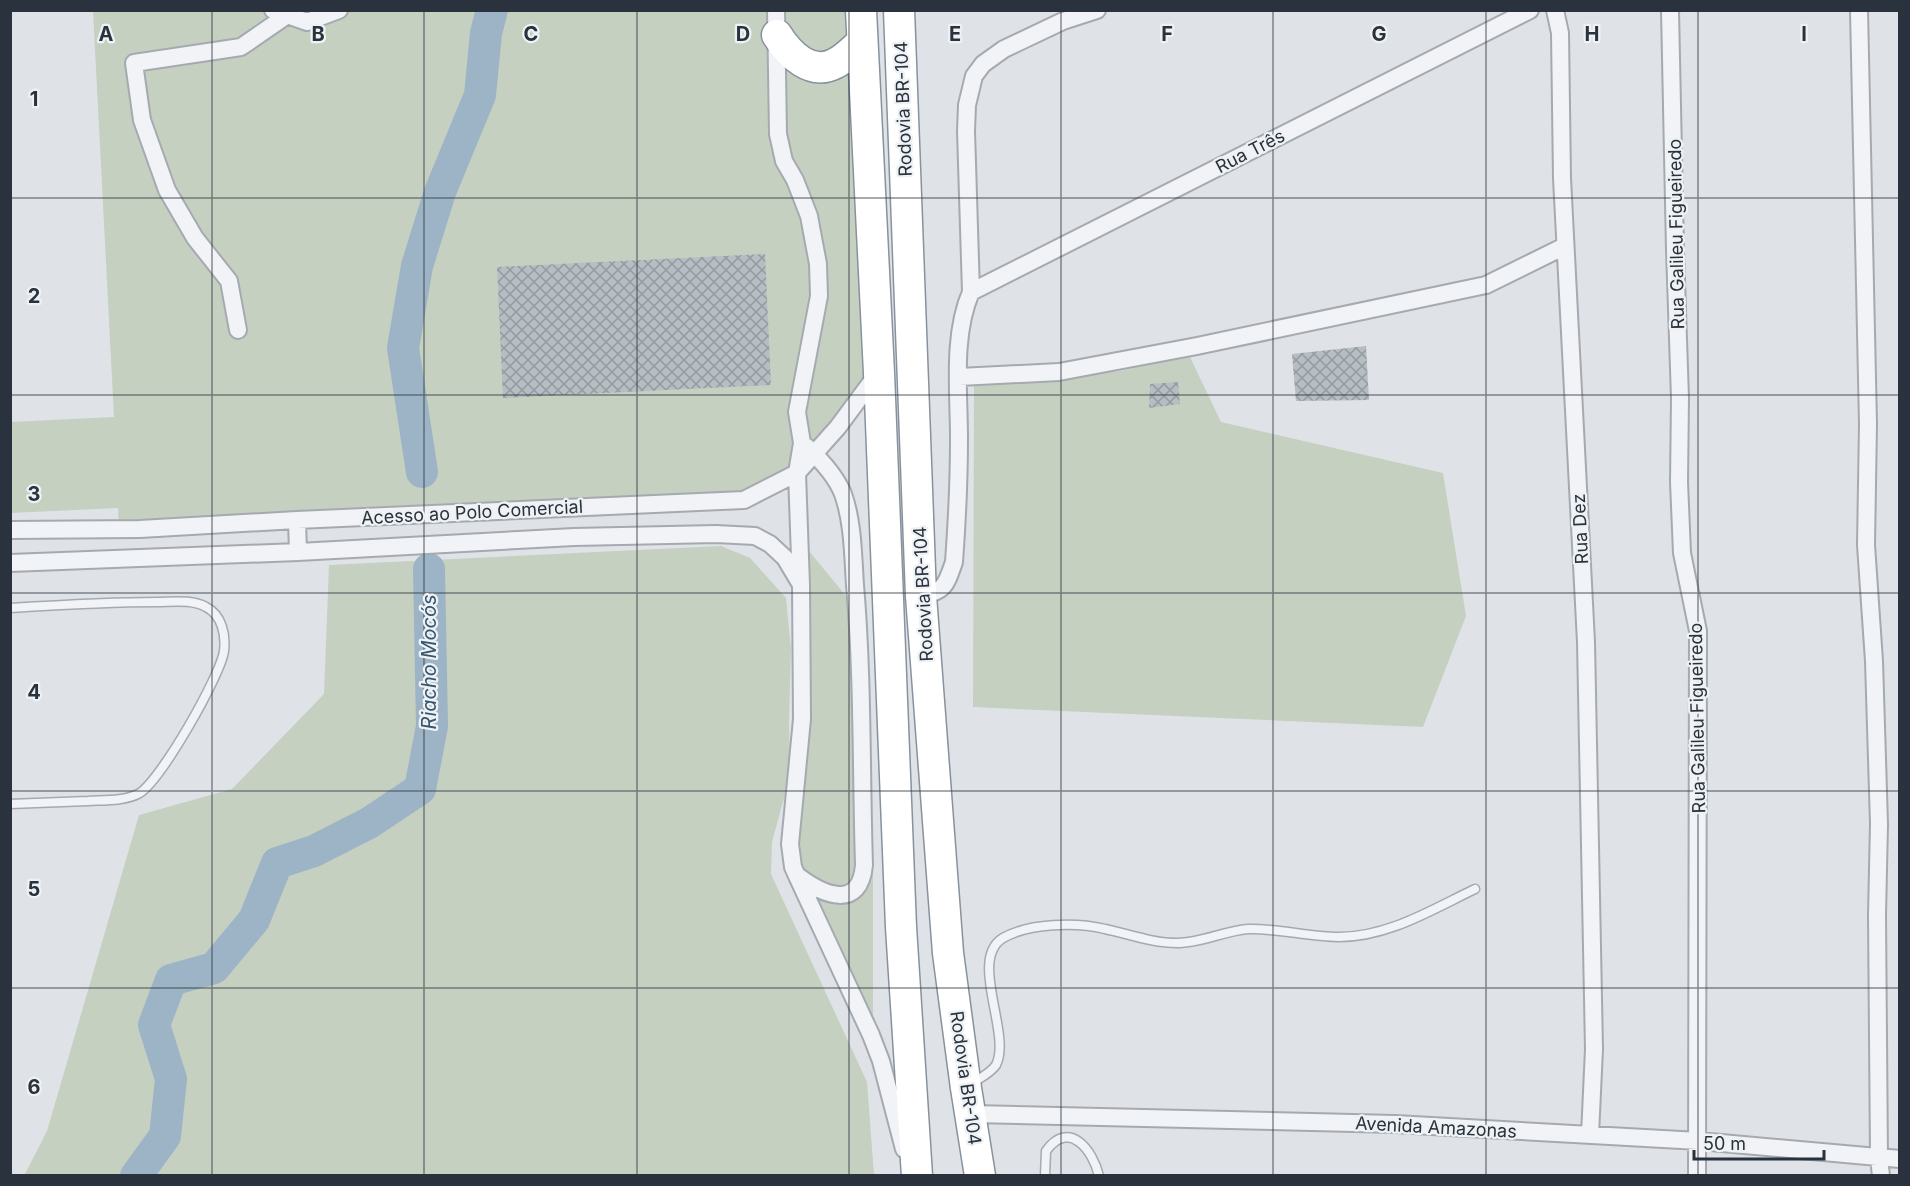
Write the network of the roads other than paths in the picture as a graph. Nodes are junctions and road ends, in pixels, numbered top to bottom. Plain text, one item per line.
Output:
1 (339, 10) edge
2 (861, 10) edge
3 (899, 10) edge
4 (1097, 10) edge
5 (1530, 10) edge
6 (1555, 10) edge
7 (1670, 10) edge
8 (1859, 10) edge
9 (279, 13) edge
10 (1065, 16) edge
11 (777, 23) edge
12 (862, 42) junction
13 (1565, 246) junction
14 (971, 292) junction
15 (238, 330) dead end
16 (879, 373) junction
17 (959, 377) junction
18 (808, 449) junction
19 (797, 474) junction
20 (297, 520) junction
21 (10, 530) edge
22 (298, 552) junction
23 (10, 563) edge
24 (801, 585) junction
25 (921, 596) junction
26 (10, 608) edge
27 (10, 804) edge
28 (797, 876) junction
29 (1475, 890) dead end
30 (968, 1101) junction
31 (1590, 1135) junction
32 (1699, 1141) junction
33 (1879, 1158) junction
34 (1899, 1159) edge
35 (912, 1176) edge
36 (917, 1176) edge
37 (980, 1176) edge
38 (1045, 1176) edge
39 (1099, 1176) edge
40 (1697, 1176) edge
41 (1881, 1176) edge

1 - 9 street
2 - 12 highway, Rodovia BR-104
3 - 25 highway, Rodovia BR-104
4 - 10 street
5 - 14 street, Rua Três
6 - 13 street, Rua Dez
7 - 32 street, Rua Galileu Figueiredo
8 - 33 street
9 - 15 street
10 - 14 street
11 - 12 highway
11 - 18 street
12 - 16 highway, Rodovia BR-104
13 - 17 street
13 - 31 street, Rua Dez
14 - 17 street
16 - 18 street, Acesso ao Polo Comercial
16 - 36 highway, Rodovia BR-104
17 - 25 street
18 - 19 street, Acesso ao Polo Comercial
18 - 28 street
19 - 20 street, Acesso ao Polo Comercial
19 - 24 street
20 - 21 street, Acesso ao Polo Comercial
20 - 22 street
22 - 23 street, Acesso ao Polo Comercial
22 - 24 street, Acesso ao Polo Comercial
24 - 28 street
25 - 30 highway, Rodovia BR-104
26 - 27 lane
28 - 35 street
29 - 30 lane
30 - 31 street, Avenida Amazonas
30 - 37 highway, Rodovia BR-104
31 - 32 street, Avenida Amazonas
32 - 33 street, Avenida Amazonas
32 - 40 street, Rua Galileu Figueiredo
33 - 34 street, Avenida Amazonas
33 - 41 street
38 - 39 lane

